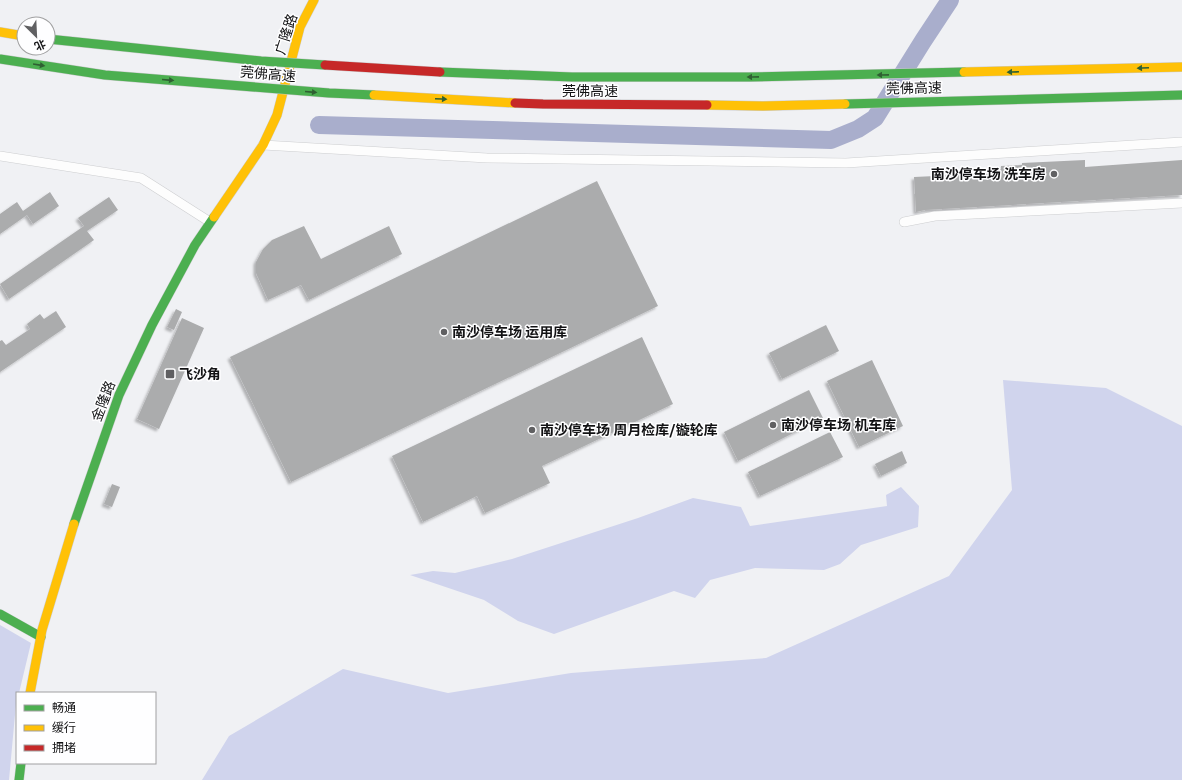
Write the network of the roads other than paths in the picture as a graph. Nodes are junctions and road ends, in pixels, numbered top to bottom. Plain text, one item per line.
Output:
1 (314, 0) edge
2 (0, 32) edge
3 (16, 35) edge
4 (56, 40) edge
5 (0, 59) edge
6 (1182, 67) edge
7 (1182, 95) edge
8 (1182, 142) edge
9 (263, 145) junction
10 (0, 156) edge
11 (1182, 203) edge
12 (210, 222) junction
13 (904, 222) dead end
14 (0, 614) edge
15 (41, 637) junction
16 (30, 692) edge
17 (21, 764) edge
18 (19, 780) edge

1 - 9 main road, 广隆路
2 - 3 main road
6 -> 4 main road, 莞佛高速, bridge
5 -> 7 main road, 莞佛高速, bridge
8 - 9 street
9 - 12 main road, 金隆路
10 - 12 street
11 - 13 street
12 - 15 main road, 金隆路
14 - 15 main road
15 - 16 main road, 金隆路
17 - 18 main road

